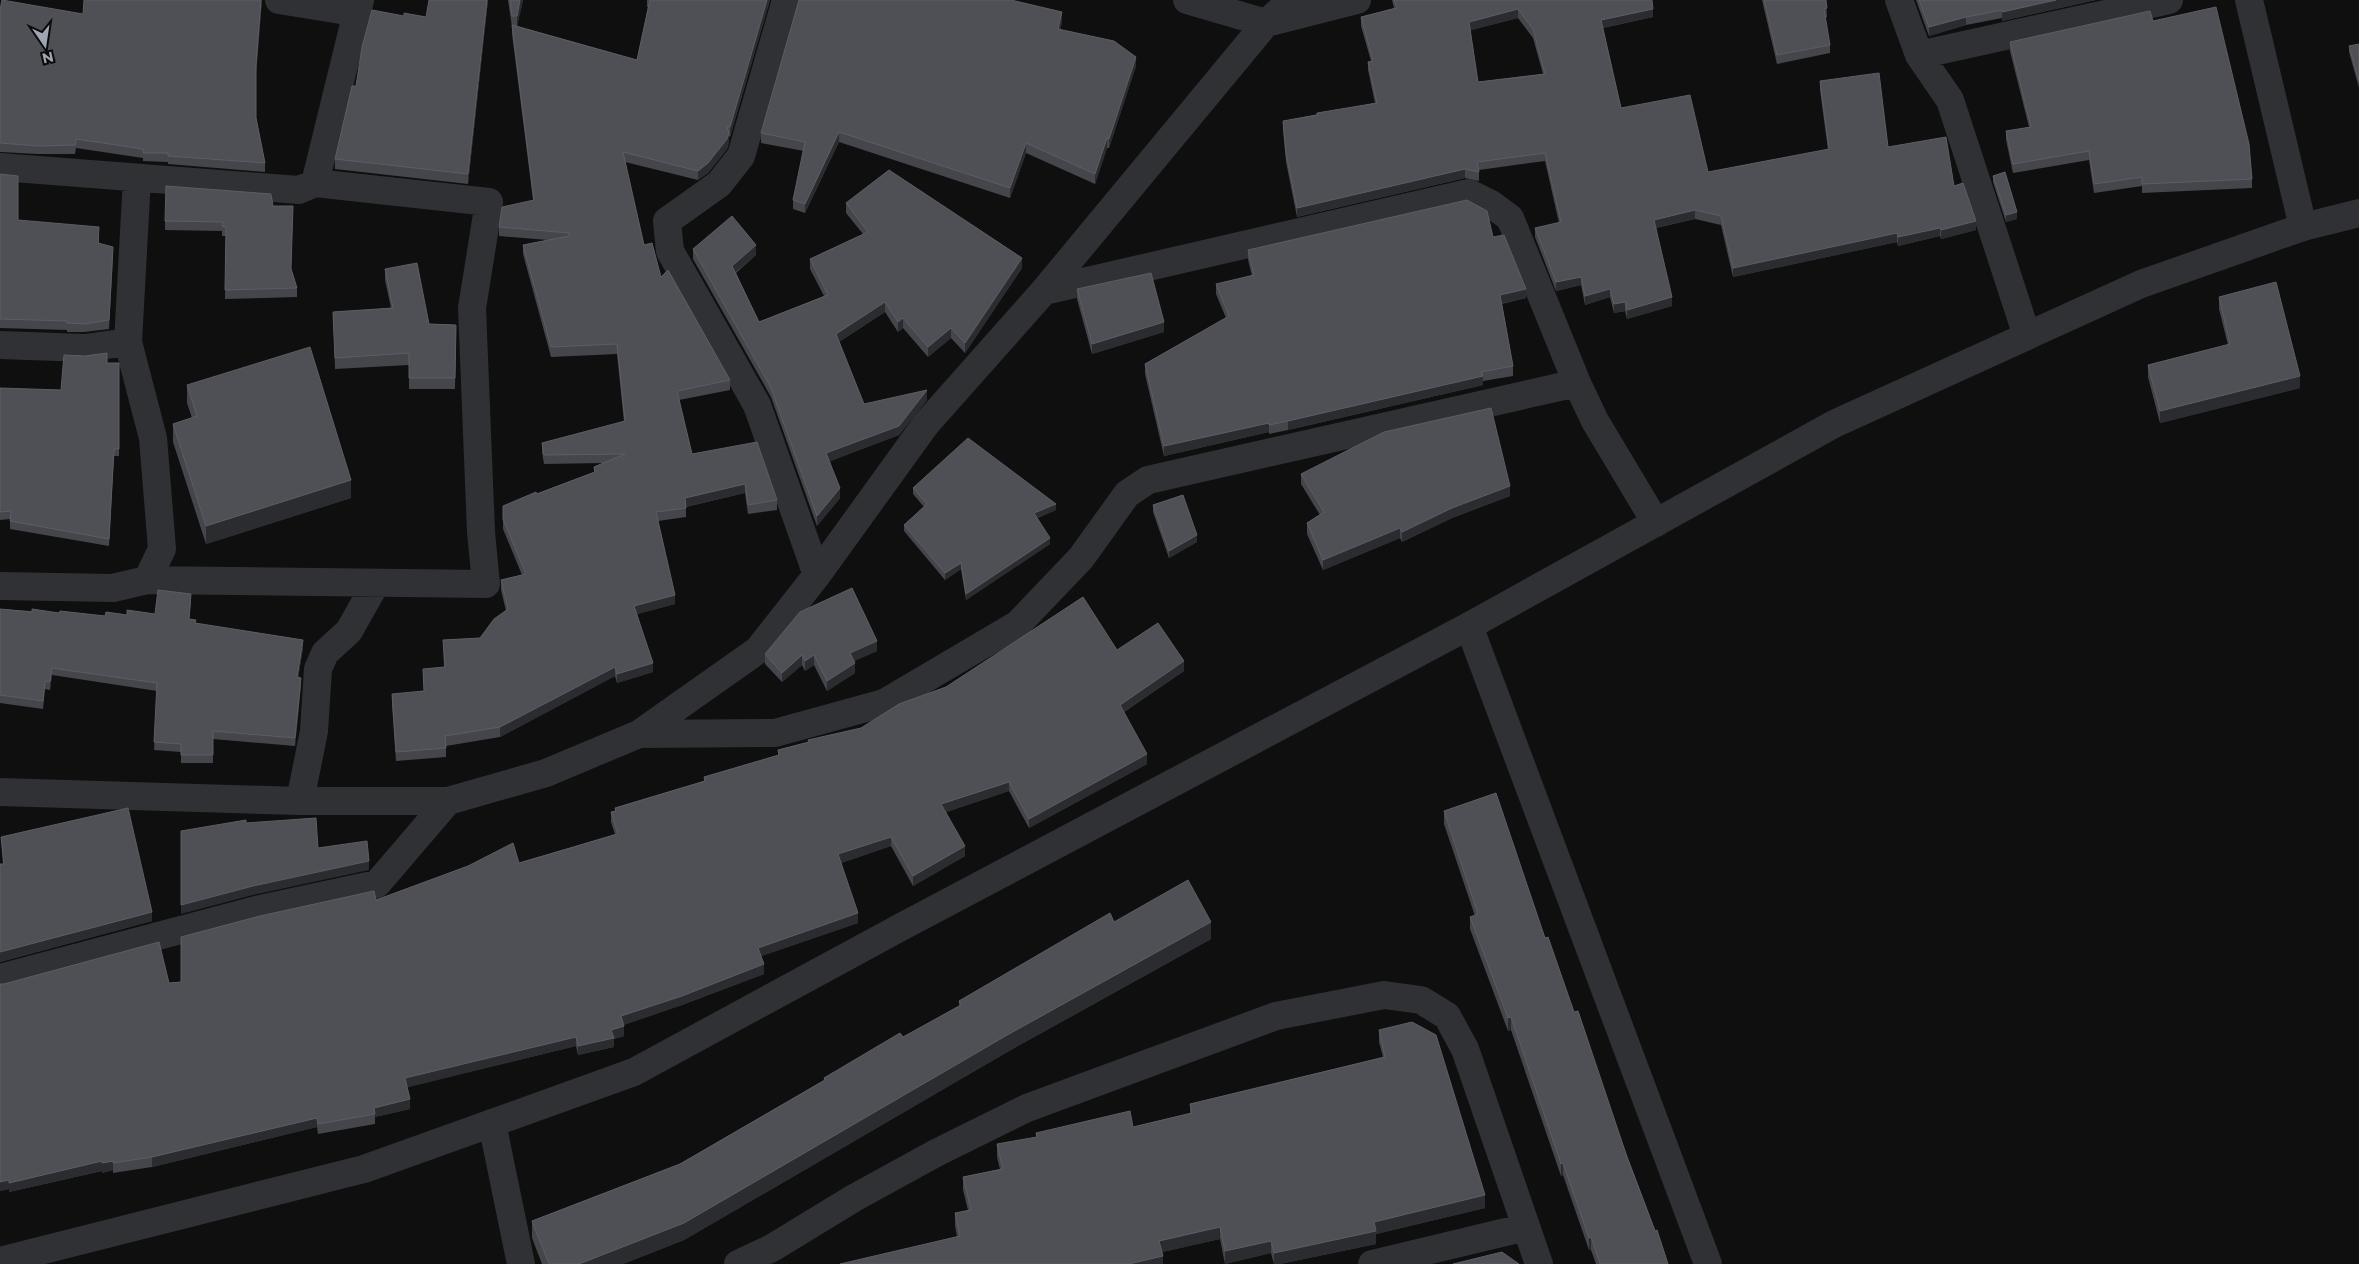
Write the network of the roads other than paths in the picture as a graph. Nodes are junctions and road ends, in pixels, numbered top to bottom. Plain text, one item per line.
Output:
1 (279, 0) edge
2 (786, 0) edge
3 (1187, 0) edge
4 (1292, 0) edge
5 (1357, 0) edge
6 (1899, 0) edge
7 (2170, 0) edge
8 (2249, 0) edge
9 (360, 6) edge
10 (1266, 23) junction
11 (1919, 55) junction
12 (0, 167) edge
13 (136, 178) junction
14 (315, 183) junction
15 (2359, 213) edge
16 (2303, 227) junction
17 (1044, 291) junction
18 (2028, 336) junction
19 (128, 342) junction
20 (0, 345) edge
21 (1577, 383) junction
22 (1656, 523) junction
23 (818, 575) junction
24 (147, 580) junction
25 (376, 582) junction
26 (0, 586) edge
27 (1469, 626) junction
28 (638, 734) junction
29 (0, 792) edge
30 (300, 801) junction
31 (448, 801) junction
32 (0, 978) edge
33 (492, 1124) junction
34 (1526, 1227) junction
35 (0, 1261) edge
36 (521, 1264) edge
37 (738, 1264) edge
38 (1372, 1264) edge
39 (1539, 1264) edge
40 (1708, 1264) edge

1 - 9 street
2 - 23 street
3 - 10 street
4 - 10 street
5 - 10 street
6 - 11 street
7 - 11 street
8 - 16 street
9 - 14 street
10 - 17 street
11 - 18 street
12 - 13 street
13 - 14 street
13 - 19 street
14 - 25 street
15 - 16 street
16 - 18 street
17 - 21 street
17 - 23 street
18 - 22 street
19 - 20 street
19 - 24 street
21 - 22 street
21 - 28 street
22 - 27 street
23 - 28 street
24 - 25 street
24 - 26 street
25 - 30 street
27 - 33 street
27 - 40 street
28 - 31 street
29 - 30 street
30 - 31 street
31 - 32 street
33 - 35 street
33 - 36 street
34 - 37 street
34 - 38 street
34 - 39 street

